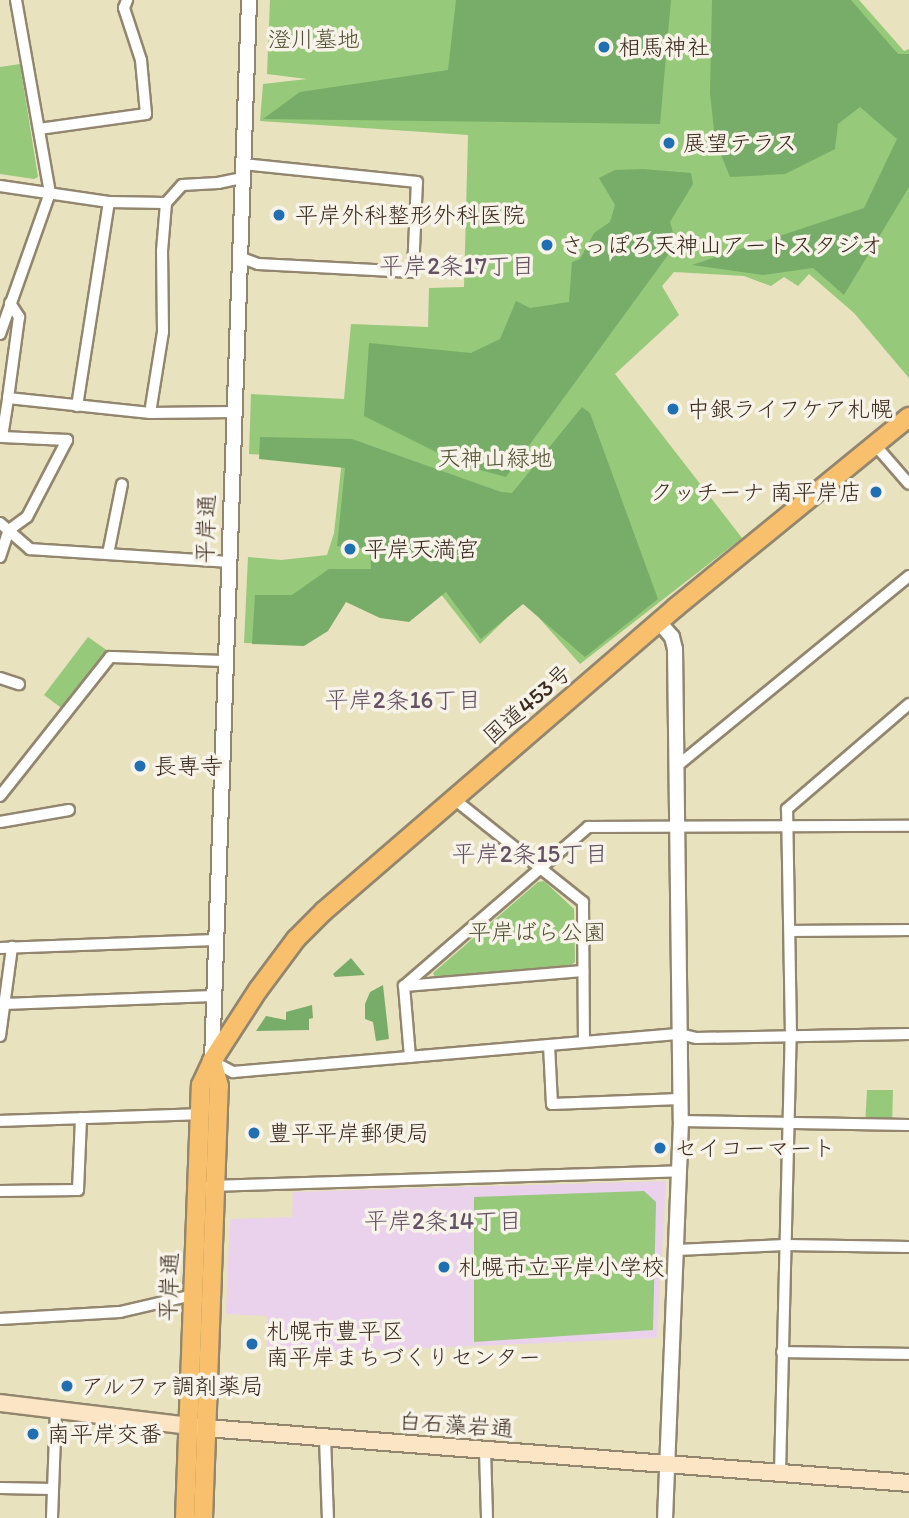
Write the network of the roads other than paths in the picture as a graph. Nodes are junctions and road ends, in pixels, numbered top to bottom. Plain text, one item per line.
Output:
1 (16, 0) edge
2 (127, 0) edge
3 (249, 0) edge
4 (39, 129) junction
5 (242, 171) junction
6 (0, 186) edge
7 (50, 193) junction
8 (109, 202) junction
9 (166, 203) junction
10 (239, 257) junction
11 (10, 303) junction
12 (0, 334) edge
13 (8, 398) junction
14 (77, 406) junction
15 (149, 412) junction
16 (234, 412) junction
17 (909, 417) edge
18 (876, 446) junction
19 (122, 484) dead end
20 (909, 484) edge
21 (4, 526) edge
22 (108, 554) junction
23 (0, 557) edge
24 (229, 562) junction
25 (909, 576) edge
26 (659, 622) junction
27 (225, 661) junction
28 (0, 678) edge
29 (19, 684) dead end
30 (909, 704) edge
31 (677, 766) junction
32 (0, 796) edge
33 (454, 799) junction
34 (69, 810) dead end
35 (0, 822) edge
36 (678, 826) junction
37 (789, 826) junction
38 (909, 826) edge
39 (541, 868) junction
40 (909, 930) edge
41 (792, 931) junction
42 (215, 940) junction
43 (6, 948) edge
44 (583, 971) junction
45 (404, 986) junction
46 (213, 996) junction
47 (4, 1004) junction
48 (680, 1034) junction
49 (909, 1034) edge
50 (791, 1035) junction
51 (0, 1036) edge
52 (584, 1041) junction
53 (549, 1045) junction
54 (410, 1057) junction
55 (212, 1060) junction
56 (680, 1099) junction
57 (200, 1114) junction
58 (80, 1118) junction
59 (0, 1121) edge
60 (681, 1121) junction
61 (789, 1123) junction
62 (909, 1125) edge
63 (681, 1171) junction
64 (197, 1186) junction
65 (215, 1186) junction
66 (0, 1191) edge
67 (785, 1245) junction
68 (909, 1247) edge
69 (677, 1250) junction
70 (193, 1295) junction
71 (0, 1319) edge
72 (782, 1352) junction
73 (909, 1354) edge
74 (0, 1403) edge
75 (56, 1410) junction
76 (197, 1427) junction
77 (325, 1438) junction
78 (485, 1450) junction
79 (666, 1464) junction
80 (780, 1473) junction
81 (909, 1483) edge
82 (0, 1489) edge
83 (53, 1489) junction
84 (52, 1518) edge
85 (185, 1518) edge
86 (203, 1518) edge
87 (328, 1518) edge
88 (487, 1518) edge
89 (664, 1518) edge

1 - 4 street
2 - 4 street
3 - 5 street, 平岸通
4 - 7 street
5 - 9 street
5 - 10 street, 平岸通
5 - 10 street
6 - 7 street
7 - 8 street
7 - 11 street
8 - 9 street
8 - 14 street
9 - 15 street
10 - 16 street, 平岸通
11 - 12 street
11 - 13 street
13 - 14 street
13 - 21 street
14 - 15 street
15 - 16 street
16 - 24 street, 平岸通
17 - 18 highway, 国道453号
18 - 20 street
18 - 26 highway, 国道453号
19 - 22 street
21 - 22 street
21 - 23 street
22 - 24 street
24 - 27 street, 平岸通
25 - 31 street
26 - 31 street
26 - 33 highway, 国道453号
27 - 32 street
27 - 42 street, 平岸通
28 - 29 street
30 - 37 street
31 - 36 street
33 - 39 street
33 - 55 highway, 国道453号
34 - 35 street
36 - 37 street
36 - 39 street
36 - 48 street
37 - 38 street
37 - 41 street
39 - 44 street
39 - 45 street
40 - 41 street
41 - 50 street
42 - 43 street
42 - 46 street, 平岸通
43 - 47 street
44 - 45 street
44 - 52 street
45 - 54 street
46 - 47 street
46 - 55 street, 平岸通
47 - 51 street
48 - 50 street
48 - 52 street
48 - 56 street
49 - 50 street
50 - 61 street
52 - 53 street
53 - 54 street
53 - 56 street
54 - 55 street
55 - 57 highway, 平岸通
55 - 65 highway, 平岸通
56 - 60 street
57 - 58 street
57 - 64 highway, 平岸通
58 - 59 street
58 - 66 street
60 - 61 street
60 - 63 street
61 - 62 street
61 - 67 street
63 - 65 street
63 - 69 street
64 - 65 street
64 - 70 highway, 平岸通
65 - 76 highway, 平岸通
67 - 68 street
67 - 69 street
67 - 72 street
69 - 79 street
70 - 71 street
70 - 76 highway, 平岸通
72 - 73 street
72 - 80 street
74 - 75 main road, 白石藻岩通
75 - 76 main road, 白石藻岩通
75 - 83 street
76 - 77 main road, 白石藻岩通
76 - 85 highway, 平岸通
76 - 86 highway, 平岸通
77 - 78 main road, 白石藻岩通
77 - 87 street
78 - 79 main road, 白石藻岩通
78 - 88 street
79 - 80 main road, 白石藻岩通
79 - 89 street
80 - 81 main road, 白石藻岩通
82 - 83 street
83 - 84 street

